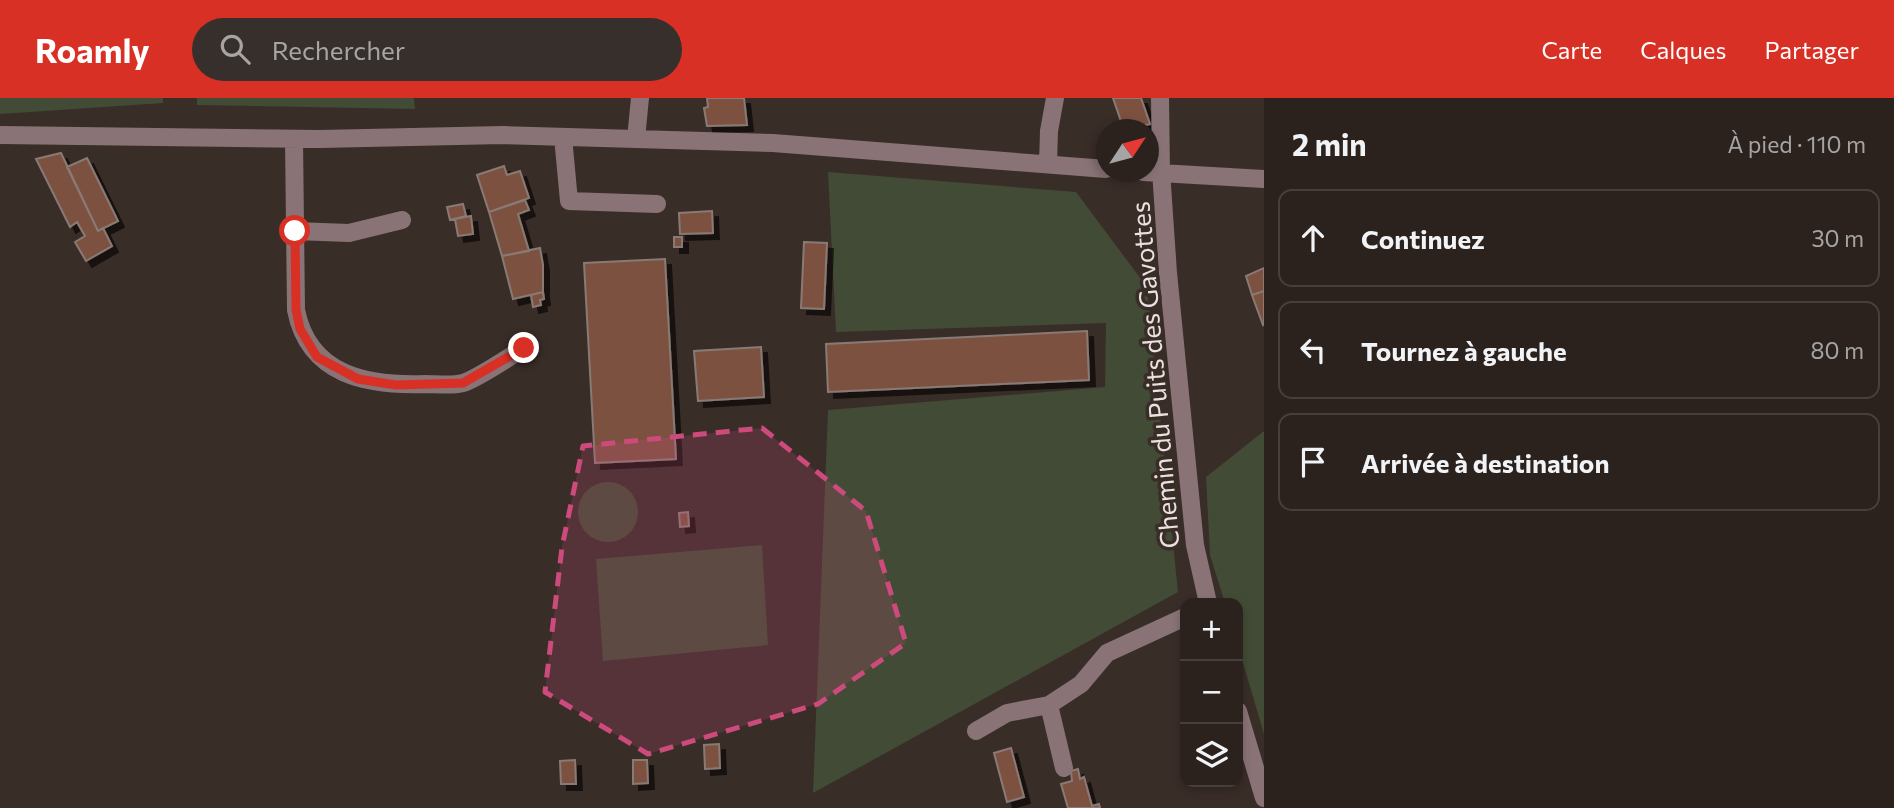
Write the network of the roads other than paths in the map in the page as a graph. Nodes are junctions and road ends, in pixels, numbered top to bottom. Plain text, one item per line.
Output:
1 (640, 98) edge
2 (1055, 98) edge
3 (1160, 98) edge
4 (0, 135) edge
5 (563, 137) junction
6 (294, 139) junction
7 (636, 139) junction
8 (1048, 164) junction
9 (1096, 168) edge
10 (1161, 172) junction
11 (1264, 180) edge
12 (657, 204) dead end
13 (402, 220) dead end
14 (295, 231) junction
15 (524, 348) dead end
16 (1207, 598) edge
17 (1180, 619) edge
18 (1049, 705) junction
19 (1242, 724) edge
20 (976, 732) dead end
21 (1064, 768) dead end
22 (1264, 797) edge

1 - 7 street
2 - 8 street
3 - 10 street, Chemin du Puits des Gavottes
4 - 6 street
5 - 6 street
5 - 7 street
5 - 12 street
6 - 14 street
7 - 8 street
8 - 9 street
10 - 11 street
10 - 16 street, Chemin du Puits des Gavottes
13 - 14 street
14 - 15 street
17 - 18 street
18 - 20 street
18 - 21 street
19 - 22 street

